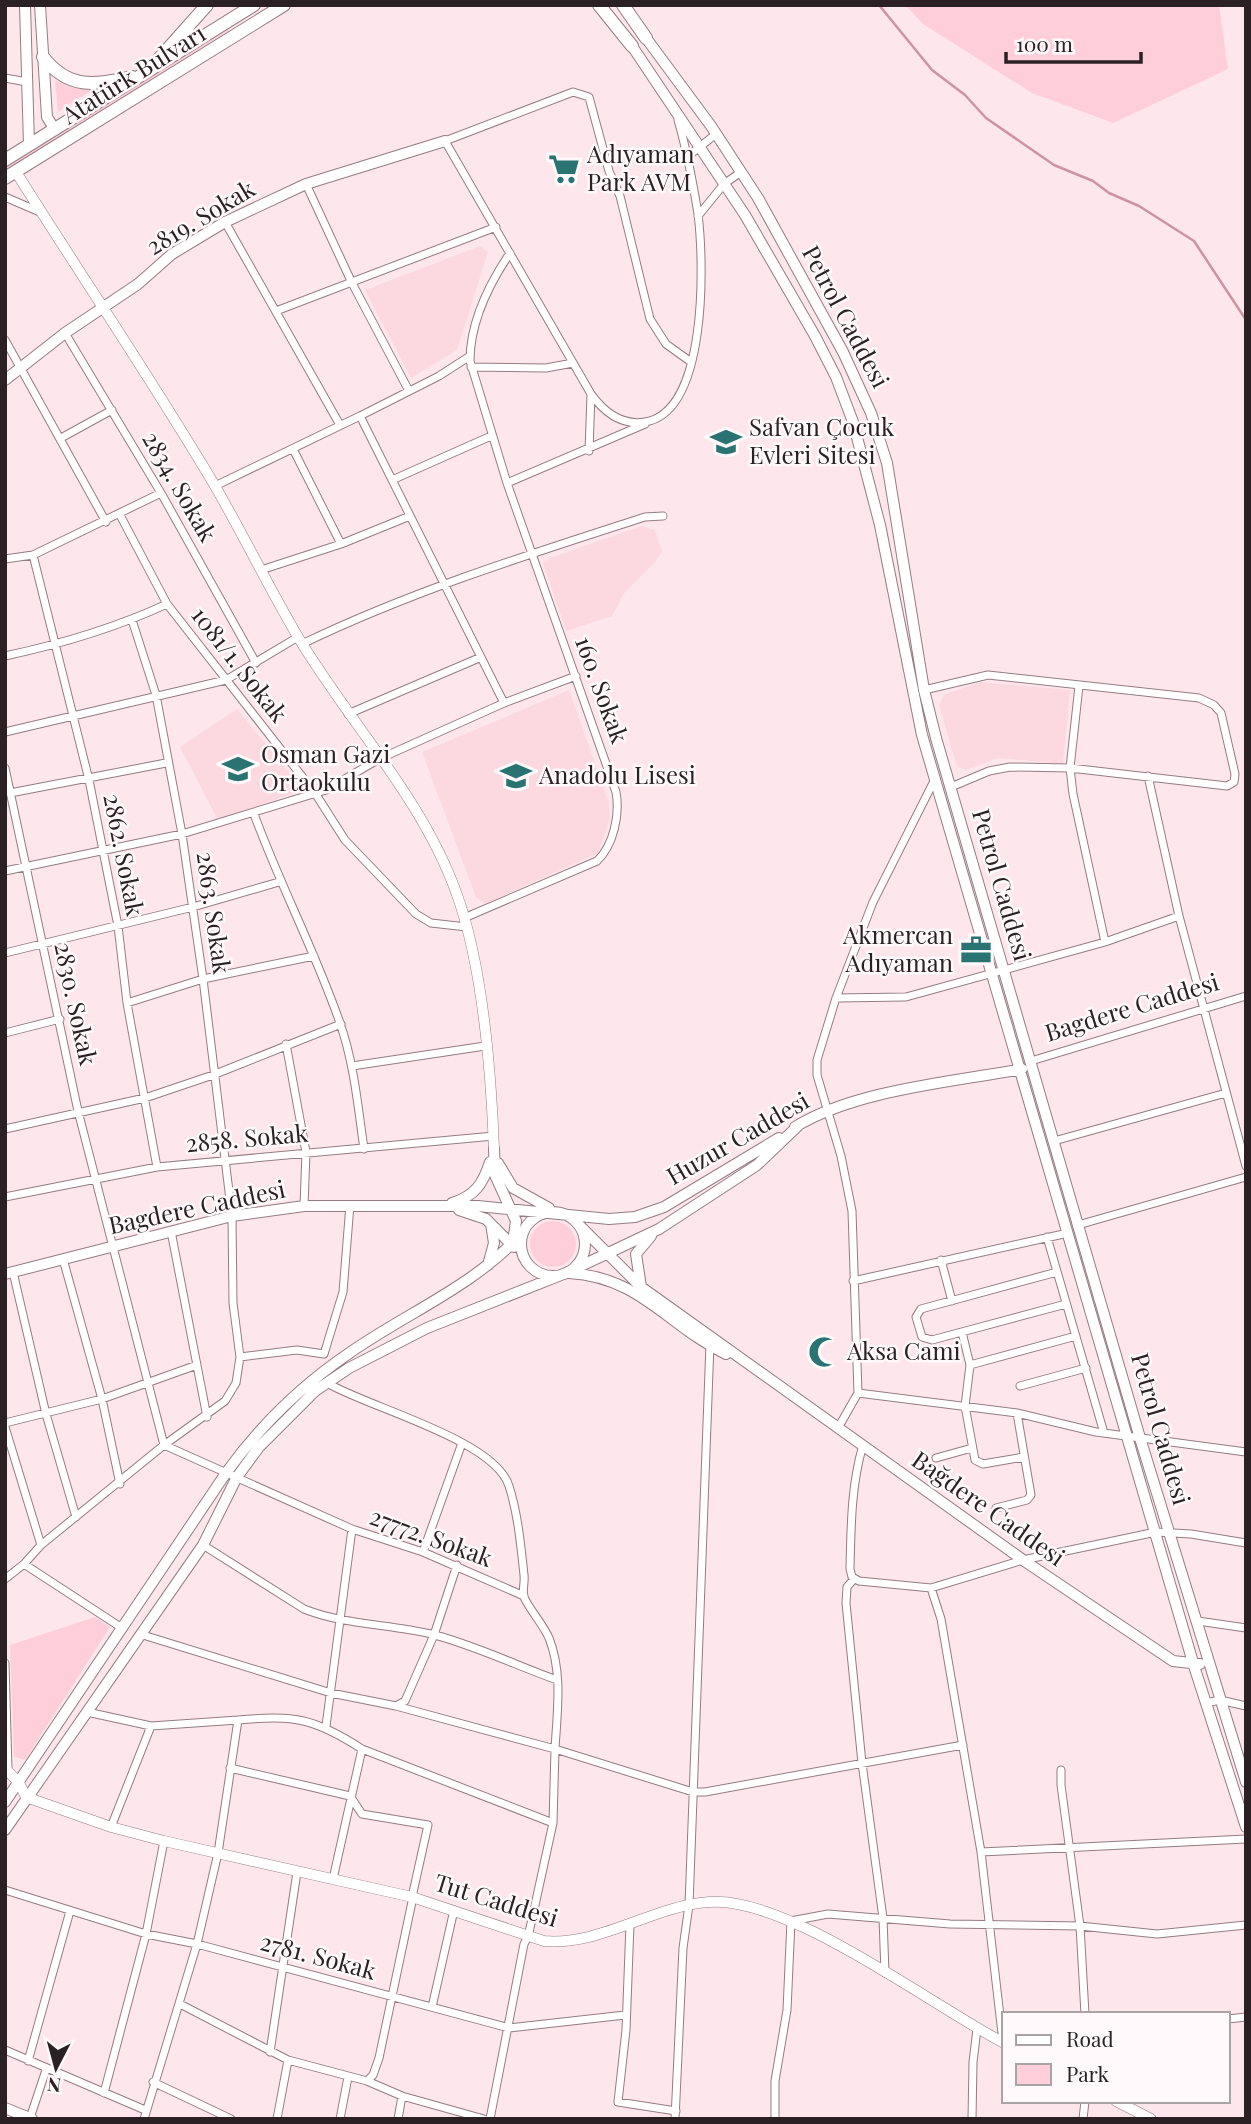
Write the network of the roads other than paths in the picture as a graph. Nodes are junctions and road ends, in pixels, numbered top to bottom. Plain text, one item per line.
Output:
1 (24, 5) edge
2 (40, 5) edge
3 (206, 5) edge
4 (254, 5) edge
5 (284, 5) edge
6 (599, 5) edge
7 (611, 5) edge
8 (625, 5) edge
9 (646, 38) joint
10 (632, 46) junction
11 (43, 57) junction
12 (143, 75) junction
13 (5, 78) edge
14 (27, 82) junction
15 (677, 115) junction
16 (55, 130) junction
17 (716, 134) junction
18 (445, 141) junction
19 (29, 145) junction
20 (697, 146) junction
21 (687, 157) junction
22 (5, 160) edge
23 (741, 172) junction
24 (11, 175) edge
25 (306, 184) junction
26 (724, 184) junction
27 (5, 197) edge
28 (43, 214) junction
29 (698, 216) junction
30 (225, 222) junction
31 (496, 227) junction
32 (510, 253) junction
33 (352, 283) junction
34 (102, 308) junction
35 (276, 311) junction
36 (65, 333) junction
37 (5, 340) edge
38 (470, 356) junction
39 (691, 362) junction
40 (573, 363) junction
41 (22, 367) junction
42 (471, 367) junction
43 (5, 380) edge
44 (409, 391) junction
45 (591, 394) junction
46 (112, 410) junction
47 (360, 416) junction
48 (657, 419) junction
49 (341, 425) junction
50 (491, 436) junction
51 (61, 438) junction
52 (293, 449) junction
53 (589, 450) junction
54 (392, 480) junction
55 (507, 483) junction
56 (215, 486) junction
57 (161, 493) junction
58 (120, 515) junction
59 (410, 516) junction
60 (663, 516) dead end
61 (106, 522) junction
62 (341, 544) junction
63 (531, 553) junction
64 (33, 555) junction
65 (5, 559) edge
66 (261, 570) junction
67 (445, 584) junction
68 (167, 604) junction
69 (132, 620) junction
70 (300, 640) junction
71 (57, 645) junction
72 (5, 656) edge
73 (479, 658) junction
74 (256, 663) junction
75 (576, 676) junction
76 (226, 680) junction
77 (1079, 686) junction
78 (924, 690) junction
79 (156, 695) junction
80 (504, 703) junction
81 (73, 714) junction
82 (347, 714) junction
83 (5, 732) edge
84 (379, 760) junction
85 (166, 763) junction
86 (5, 768) edge
87 (1070, 768) junction
88 (1148, 776) junction
89 (936, 779) junction
90 (89, 780) junction
91 (951, 787) junction
92 (10, 793) junction
93 (315, 793) junction
94 (254, 814) junction
95 (182, 834) junction
96 (103, 852) junction
97 (24, 866) junction
98 (5, 871) edge
99 (279, 882) junction
100 (192, 907) junction
101 (1180, 916) junction
102 (466, 923) junction
103 (118, 926) junction
104 (43, 942) junction
105 (1105, 942) junction
106 (5, 953) edge
107 (314, 956) junction
108 (999, 972) junction
109 (203, 979) junction
110 (1246, 996) edge
111 (836, 998) junction
112 (127, 1003) junction
113 (1204, 1009) junction
114 (60, 1019) junction
115 (341, 1024) junction
116 (5, 1033) edge
117 (286, 1044) junction
118 (485, 1046) junction
119 (1026, 1065) junction
120 (352, 1066) junction
121 (214, 1075) junction
122 (1226, 1093) junction
123 (145, 1098) junction
124 (78, 1111) junction
125 (825, 1111) junction
126 (800, 1124) junction
127 (5, 1129) edge
128 (494, 1136) junction
129 (1054, 1141) junction
130 (364, 1149) junction
131 (494, 1149) junction
132 (306, 1153) junction
133 (223, 1159) junction
134 (1246, 1166) edge
135 (157, 1167) junction
136 (94, 1177) junction
137 (1246, 1177) edge
138 (5, 1197) edge
139 (350, 1205) junction
140 (304, 1206) junction
141 (442, 1206) junction
142 (512, 1208) junction
143 (558, 1212) junction
144 (232, 1216) junction
145 (491, 1224) junction
146 (579, 1225) junction
147 (1078, 1225) junction
148 (659, 1229) junction
149 (171, 1231) junction
150 (523, 1232) junction
151 (1068, 1233) junction
152 (1047, 1237) junction
153 (512, 1245) junction
154 (115, 1247) junction
155 (607, 1254) junction
156 (524, 1257) junction
157 (63, 1259) junction
158 (941, 1260) junction
159 (487, 1267) junction
160 (1057, 1272) junction
161 (9, 1273) edge
162 (566, 1273) junction
163 (853, 1281) junction
164 (641, 1287) junction
165 (952, 1301) junction
166 (1066, 1304) junction
167 (962, 1332) junction
168 (1076, 1336) junction
169 (710, 1341) junction
170 (324, 1354) junction
171 (240, 1357) junction
172 (334, 1364) junction
173 (197, 1365) junction
174 (970, 1365) junction
175 (1086, 1368) junction
176 (327, 1383) junction
177 (147, 1385) junction
178 (1020, 1385) dead end
179 (858, 1393) junction
180 (102, 1399) junction
181 (965, 1406) junction
182 (1017, 1413) junction
183 (46, 1414) junction
184 (207, 1417) junction
185 (5, 1425) edge
186 (838, 1428) junction
187 (1104, 1433) junction
188 (1128, 1436) junction
189 (1140, 1438) junction
190 (462, 1443) junction
191 (164, 1445) junction
192 (863, 1445) junction
193 (972, 1448) junction
194 (1246, 1452) edge
195 (1024, 1457) junction
196 (936, 1458) dead end
197 (231, 1475) junction
198 (120, 1484) junction
199 (996, 1508) dead end
200 (76, 1517) junction
201 (352, 1530) junction
202 (1168, 1531) junction
203 (1156, 1532) junction
204 (1246, 1543) edge
205 (41, 1545) junction
206 (203, 1545) junction
207 (423, 1552) junction
208 (1023, 1560) junction
209 (24, 1564) junction
210 (457, 1565) junction
211 (5, 1578) edge
212 (854, 1579) junction
213 (931, 1588) junction
214 (524, 1596) junction
215 (341, 1619) junction
216 (1198, 1621) junction
217 (122, 1628) junction
218 (1246, 1628) edge
219 (143, 1635) junction
220 (434, 1635) junction
221 (1209, 1662) junction
222 (5, 1663) edge
223 (1194, 1666) junction
224 (6, 1672) edge
225 (557, 1680) junction
226 (331, 1693) junction
227 (1220, 1700) junction
228 (1206, 1703) junction
229 (396, 1706) junction
230 (1246, 1706) edge
231 (87, 1712) junction
232 (238, 1720) junction
233 (151, 1726) junction
234 (326, 1726) junction
235 (962, 1745) junction
236 (362, 1749) junction
237 (555, 1749) junction
238 (862, 1763) junction
239 (230, 1768) junction
240 (7, 1769) edge
241 (1061, 1770) dead end
242 (1246, 1782) edge
243 (19, 1783) junction
244 (693, 1792) junction
245 (351, 1796) junction
246 (26, 1797) junction
247 (5, 1802) edge
248 (553, 1823) junction
249 (111, 1827) junction
250 (1246, 1827) edge
251 (5, 1830) edge
252 (1246, 1839) edge
253 (164, 1841) junction
254 (1069, 1846) junction
255 (981, 1852) junction
256 (218, 1853) junction
257 (297, 1872) junction
258 (333, 1880) junction
259 (5, 1890) edge
260 (413, 1897) junction
261 (690, 1905) junction
262 (454, 1910) junction
263 (70, 1911) junction
264 (883, 1918) junction
265 (791, 1921) junction
266 (630, 1924) junction
267 (987, 1924) junction
268 (1246, 1925) edge
269 (1080, 1926) junction
270 (146, 1934) junction
271 (528, 1937) junction
272 (197, 1944) junction
273 (285, 1968) junction
274 (886, 1974) junction
275 (390, 1996) junction
276 (180, 2004) junction
277 (432, 2007) junction
278 (1086, 2012) edge
279 (625, 2015) junction
280 (509, 2028) junction
281 (977, 2029) junction
282 (1002, 2029) edge
283 (1002, 2042) edge
284 (5, 2050) edge
285 (270, 2052) junction
286 (288, 2060) junction
287 (28, 2061) junction
288 (47, 2070) junction
289 (348, 2077) junction
290 (368, 2081) junction
291 (153, 2082) junction
292 (104, 2092) junction
293 (402, 2096) junction
294 (1120, 2103) edge
295 (5, 2108) edge
296 (144, 2115) edge
297 (675, 2115) edge
298 (31, 2118) edge
299 (231, 2119) edge
300 (277, 2119) edge
301 (340, 2119) edge
302 (398, 2119) edge
303 (484, 2119) edge
304 (490, 2119) edge
305 (775, 2119) edge
306 (972, 2119) edge
307 (1151, 2119) edge

1 - 14 main road
2 - 11 main road
3 - 12 highway
4 - 12 highway, Atatürk Bulvarı
5 - 24 highway, Atatürk Bulvarı
6 - 10 highway
7 - 10 highway
8 - 9 highway
9 - 17 main road, Petrol Caddesi
10 - 15 main road
11 - 12 highway
11 - 16 main road
12 - 16 highway, Atatürk Bulvarı
13 - 14 street
14 - 19 main road
15 - 20 main road
15 - 21 street
16 - 19 highway, Atatürk Bulvarı
17 - 20 street
17 - 23 main road, Petrol Caddesi
18 - 25 main road, 2819. Sokak
18 - 31 street
18 - 39 street
19 - 22 highway, Atatürk Bulvarı
20 - 21 street
20 - 26 main road
21 - 29 street
23 - 26 street
23 - 78 main road, Petrol Caddesi
24 - 28 street
25 - 30 main road, 2819. Sokak
25 - 33 street
26 - 29 street
26 - 89 main road
27 - 28 street
28 - 34 street
29 - 39 street
30 - 34 main road, 2819. Sokak
30 - 35 street
31 - 32 street
31 - 33 street
32 - 38 street, 160. Sokak
32 - 40 street
33 - 35 street
33 - 44 street
34 - 36 main road, 2819. Sokak
34 - 56 street
35 - 49 street
36 - 41 main road, 2819. Sokak
36 - 46 street, 2834. Sokak
37 - 41 street
38 - 42 street, 160. Sokak
38 - 44 street
39 - 48 street
40 - 42 street
40 - 45 street
41 - 43 main road, 2819. Sokak
41 - 51 street
42 - 50 street, 160. Sokak
44 - 47 street
45 - 48 street
45 - 53 street
46 - 51 street
46 - 57 street, 2834. Sokak
47 - 49 street
47 - 54 street
48 - 53 street
49 - 52 street
50 - 54 street
50 - 55 street, 160. Sokak
51 - 61 street
52 - 56 street
52 - 62 street
53 - 55 street
54 - 59 street
55 - 63 street, 160. Sokak
56 - 66 street
57 - 58 street
57 - 74 street, 2834. Sokak
58 - 61 street
58 - 68 street, 1081/1. Sokak
59 - 62 street
59 - 67 street
60 - 63 street
61 - 64 street
62 - 66 street
63 - 67 street
63 - 75 street, 160. Sokak
64 - 65 street
64 - 71 street, 2862. Sokak
66 - 70 street
67 - 70 street
67 - 73 street
68 - 69 street
68 - 76 street, 1081/1. Sokak
69 - 71 street
69 - 79 street, 2863. Sokak
70 - 74 street
70 - 82 street
71 - 72 street
71 - 81 street, 2862. Sokak
73 - 80 street
73 - 82 street
74 - 76 street
75 - 80 street
75 - 102 street, 160. Sokak
76 - 79 street
76 - 93 street, 1081/1. Sokak
77 - 78 street
77 - 87 street
77 - 88 street
78 - 91 main road, Petrol Caddesi
79 - 81 street
79 - 85 street, 2863. Sokak
80 - 84 street
81 - 83 street
81 - 90 street, 2862. Sokak
82 - 84 street
84 - 93 street
84 - 102 street
85 - 90 street
85 - 95 street, 2863. Sokak
86 - 92 street, 2830. Sokak
87 - 88 street
87 - 91 street
87 - 105 street
88 - 101 street
89 - 108 main road
89 - 111 street
90 - 92 street
90 - 96 street, 2862. Sokak
91 - 108 main road, Petrol Caddesi
92 - 97 street, 2830. Sokak
93 - 94 street
93 - 102 street, 1081/1. Sokak
94 - 95 street
94 - 99 street
95 - 96 street
95 - 100 street, 2863. Sokak
96 - 97 street
96 - 103 street, 2862. Sokak
97 - 98 street
97 - 104 street, 2830. Sokak
99 - 100 street
99 - 107 street
100 - 103 street
100 - 109 street, 2863. Sokak
101 - 105 street
101 - 113 street
102 - 118 street
103 - 104 street
103 - 112 street, 2862. Sokak
104 - 106 street
104 - 114 street, 2830. Sokak
105 - 108 street
107 - 109 street
107 - 115 street
108 - 111 street
108 - 119 main road, Petrol Caddesi
109 - 112 street
109 - 121 street, 2863. Sokak
110 - 113 street, Bagdere Caddesi
111 - 125 street
112 - 123 street, 2862. Sokak
113 - 119 street, Bagdere Caddesi
113 - 122 street
114 - 116 street
114 - 124 street, 2830. Sokak
115 - 117 street
115 - 120 street
117 - 121 street
117 - 132 street
118 - 120 street
118 - 128 street
119 - 125 main road, Huzur Caddesi
119 - 129 main road, Petrol Caddesi
119 - 151 main road
120 - 130 street
121 - 123 street
121 - 133 street, 2863. Sokak
122 - 129 street
122 - 134 street
123 - 124 street
123 - 135 street, 2862. Sokak
124 - 127 street
124 - 136 street, 2830. Sokak
125 - 126 main road, Huzur Caddesi
125 - 163 street
126 - 143 main road, Huzur Caddesi
126 - 148 main road
128 - 130 street, 2858. Sokak
128 - 131 street
129 - 147 main road, Petrol Caddesi
130 - 132 street, 2858. Sokak
131 - 141 main road
131 - 142 main road
131 - 143 main road
132 - 133 street, 2858. Sokak
132 - 140 street
133 - 135 street, 2858. Sokak
133 - 144 street, 2863. Sokak
135 - 136 street, 2858. Sokak
136 - 138 street, 2858. Sokak
136 - 154 street, 2830. Sokak
137 - 147 street
139 - 140 main road, Bagdere Caddesi
139 - 141 main road, Bagdere Caddesi
139 - 170 street
140 - 144 main road, Bagdere Caddesi
141 - 142 main road
141 - 145 main road
142 - 143 main road
142 - 153 main road
143 - 146 main road
143 - 150 main road
144 - 149 main road, Bagdere Caddesi
144 - 171 street, 2863. Sokak
145 - 153 main road
145 - 159 main road
146 - 155 main road, Bağdere Caddesi
146 - 162 main road
147 - 189 main road, Petrol Caddesi
148 - 155 main road
148 - 164 main road
149 - 154 main road, Bagdere Caddesi
149 - 173 street
150 - 153 main road
150 - 156 main road
151 - 152 street
151 - 188 main road
152 - 158 street
152 - 160 street
153 - 156 main road
153 - 159 main road
154 - 157 main road, Bagdere Caddesi
154 - 177 street, 2830. Sokak
155 - 162 main road
155 - 164 main road, Bağdere Caddesi
156 - 162 main road
157 - 161 main road, Bagdere Caddesi
157 - 180 street
158 - 163 street
158 - 165 street
159 - 172 main road
160 - 165 street
160 - 166 street
161 - 183 street
162 - 169 main road, Bağdere Caddesi
162 - 176 main road
163 - 179 street
164 - 169 main road, Bağdere Caddesi
165 - 167 street
166 - 167 street
166 - 168 street
167 - 174 street
168 - 174 street
168 - 175 street
169 - 186 main road, Bağdere Caddesi
169 - 244 street
170 - 171 street
170 - 172 street
171 - 184 street
172 - 197 main road
173 - 177 street
173 - 184 street
174 - 181 street
175 - 178 street
175 - 187 street
176 - 190 street
176 - 197 main road
177 - 180 street
177 - 191 street, 2830. Sokak
179 - 181 street
179 - 186 street
180 - 183 street
180 - 198 street
181 - 182 street
181 - 193 street
182 - 187 street
182 - 195 street
183 - 185 street
183 - 200 street
184 - 191 street
185 - 205 street
186 - 192 main road, Bağdere Caddesi
187 - 188 street
188 - 189 street
188 - 203 main road
189 - 194 street
189 - 202 main road, Petrol Caddesi
190 - 207 street
190 - 214 street
191 - 197 street
191 - 198 street
192 - 208 main road, Bağdere Caddesi
192 - 212 street
193 - 195 street
193 - 196 street
195 - 199 street
197 - 201 street
197 - 206 main road
197 - 217 main road
198 - 200 street
200 - 205 street
201 - 207 street, 27772. Sokak
201 - 215 street, 27772. Sokak
202 - 203 street
202 - 204 street
202 - 216 main road, Petrol Caddesi
203 - 208 street
203 - 223 main road
205 - 209 street
206 - 215 street
206 - 219 main road
207 - 210 street, 27772. Sokak
208 - 213 street
208 - 223 main road, Bağdere Caddesi
209 - 211 street
209 - 217 street
210 - 214 street, 27772. Sokak
210 - 220 street
212 - 213 street
212 - 238 street
213 - 235 street
214 - 225 street
215 - 220 street
215 - 226 street, 27772. Sokak
216 - 218 street
216 - 221 main road, Petrol Caddesi
217 - 243 main road
219 - 226 street
219 - 231 main road
220 - 225 street
220 - 229 street
221 - 223 main road
221 - 227 main road, Petrol Caddesi
222 - 224 street
223 - 228 main road
224 - 240 street
225 - 237 street
226 - 229 street
226 - 234 street, 27772. Sokak
227 - 228 street
227 - 230 street
227 - 242 main road, Petrol Caddesi
228 - 250 main road
229 - 237 street
231 - 233 street
231 - 246 main road
232 - 233 street
232 - 234 street
232 - 239 street
233 - 249 street
234 - 236 street
235 - 238 street
235 - 255 street
236 - 245 street
236 - 248 street
237 - 244 street
237 - 248 street
238 - 244 street
238 - 264 street
239 - 245 street
239 - 256 street
240 - 243 street
241 - 254 street
243 - 246 street
243 - 247 main road
244 - 261 street
245 - 258 street
245 - 260 street
246 - 249 street, Tut Caddesi
246 - 251 main road
248 - 271 street
249 - 253 street, Tut Caddesi
252 - 254 street
253 - 256 street, Tut Caddesi
253 - 270 street
254 - 255 street
254 - 269 street
255 - 267 street
256 - 257 street, Tut Caddesi
256 - 272 street
257 - 258 street, Tut Caddesi
257 - 273 street
258 - 260 street, Tut Caddesi
259 - 263 street, 2781. Sokak
260 - 262 street, Tut Caddesi
260 - 275 street
261 - 265 street, Tut Caddesi
261 - 266 street, Tut Caddesi
261 - 297 street
262 - 271 street, Tut Caddesi
262 - 277 street
263 - 270 street, 2781. Sokak
263 - 287 street
264 - 265 street
264 - 267 street
264 - 274 street
265 - 274 street, Tut Caddesi
265 - 305 street
266 - 271 street, Tut Caddesi
266 - 279 street
267 - 269 street
267 - 282 street
268 - 269 street
269 - 278 street
270 - 272 street, 2781. Sokak
270 - 292 street
271 - 280 street
272 - 273 street, 2781. Sokak
272 - 276 street
273 - 275 street, 2781. Sokak
273 - 285 street
274 - 281 street, Tut Caddesi
275 - 277 street, 2781. Sokak
275 - 290 street
276 - 285 street
276 - 291 street
277 - 280 street, 2781. Sokak
279 - 280 street, 2781. Sokak
279 - 297 street
280 - 304 street
281 - 283 street, Tut Caddesi
281 - 306 street
284 - 287 street
285 - 286 street
286 - 289 street
286 - 300 street
287 - 288 street
288 - 292 street
288 - 298 street
289 - 290 street
289 - 301 street
290 - 293 street
291 - 296 street
291 - 299 street
292 - 296 street
293 - 302 street
293 - 303 street
294 - 307 street
295 - 298 main road

